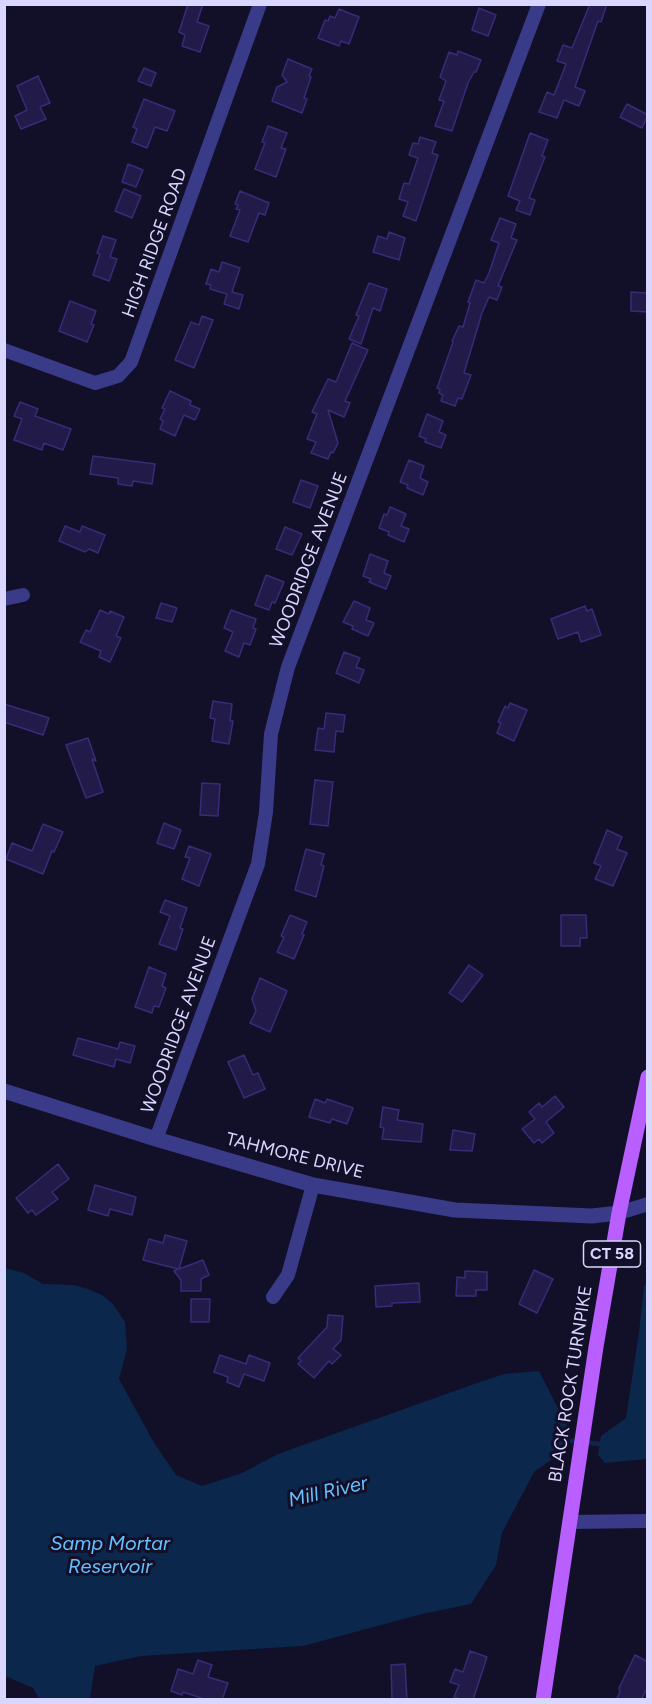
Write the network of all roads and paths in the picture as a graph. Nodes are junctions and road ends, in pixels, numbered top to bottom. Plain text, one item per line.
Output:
1 (260, 4) edge
2 (538, 4) edge
3 (4, 350) edge
4 (23, 595) dead end
5 (4, 599) edge
6 (648, 1077) edge
7 (4, 1091) edge
8 (156, 1138) junction
9 (313, 1185) junction
10 (648, 1204) edge
11 (619, 1213) junction
12 (273, 1297) dead end
13 (570, 1521) junction
14 (648, 1521) edge
15 (543, 1700) edge

1 - 3 street, HIGH RIDGE ROAD
2 - 8 street, WOODRIDGE AVENUE
4 - 5 street
6 - 11 main road, BLACK ROCK TURNPIKE / CT 58
7 - 8 street, TAHMORE DRIVE
8 - 9 street, TAHMORE DRIVE
9 - 11 street, TAHMORE DRIVE
9 - 12 street
10 - 11 street
11 - 13 main road, BLACK ROCK TURNPIKE / CT 58
13 - 14 street
13 - 15 main road, BLACK ROCK TURNPIKE / CT 58

